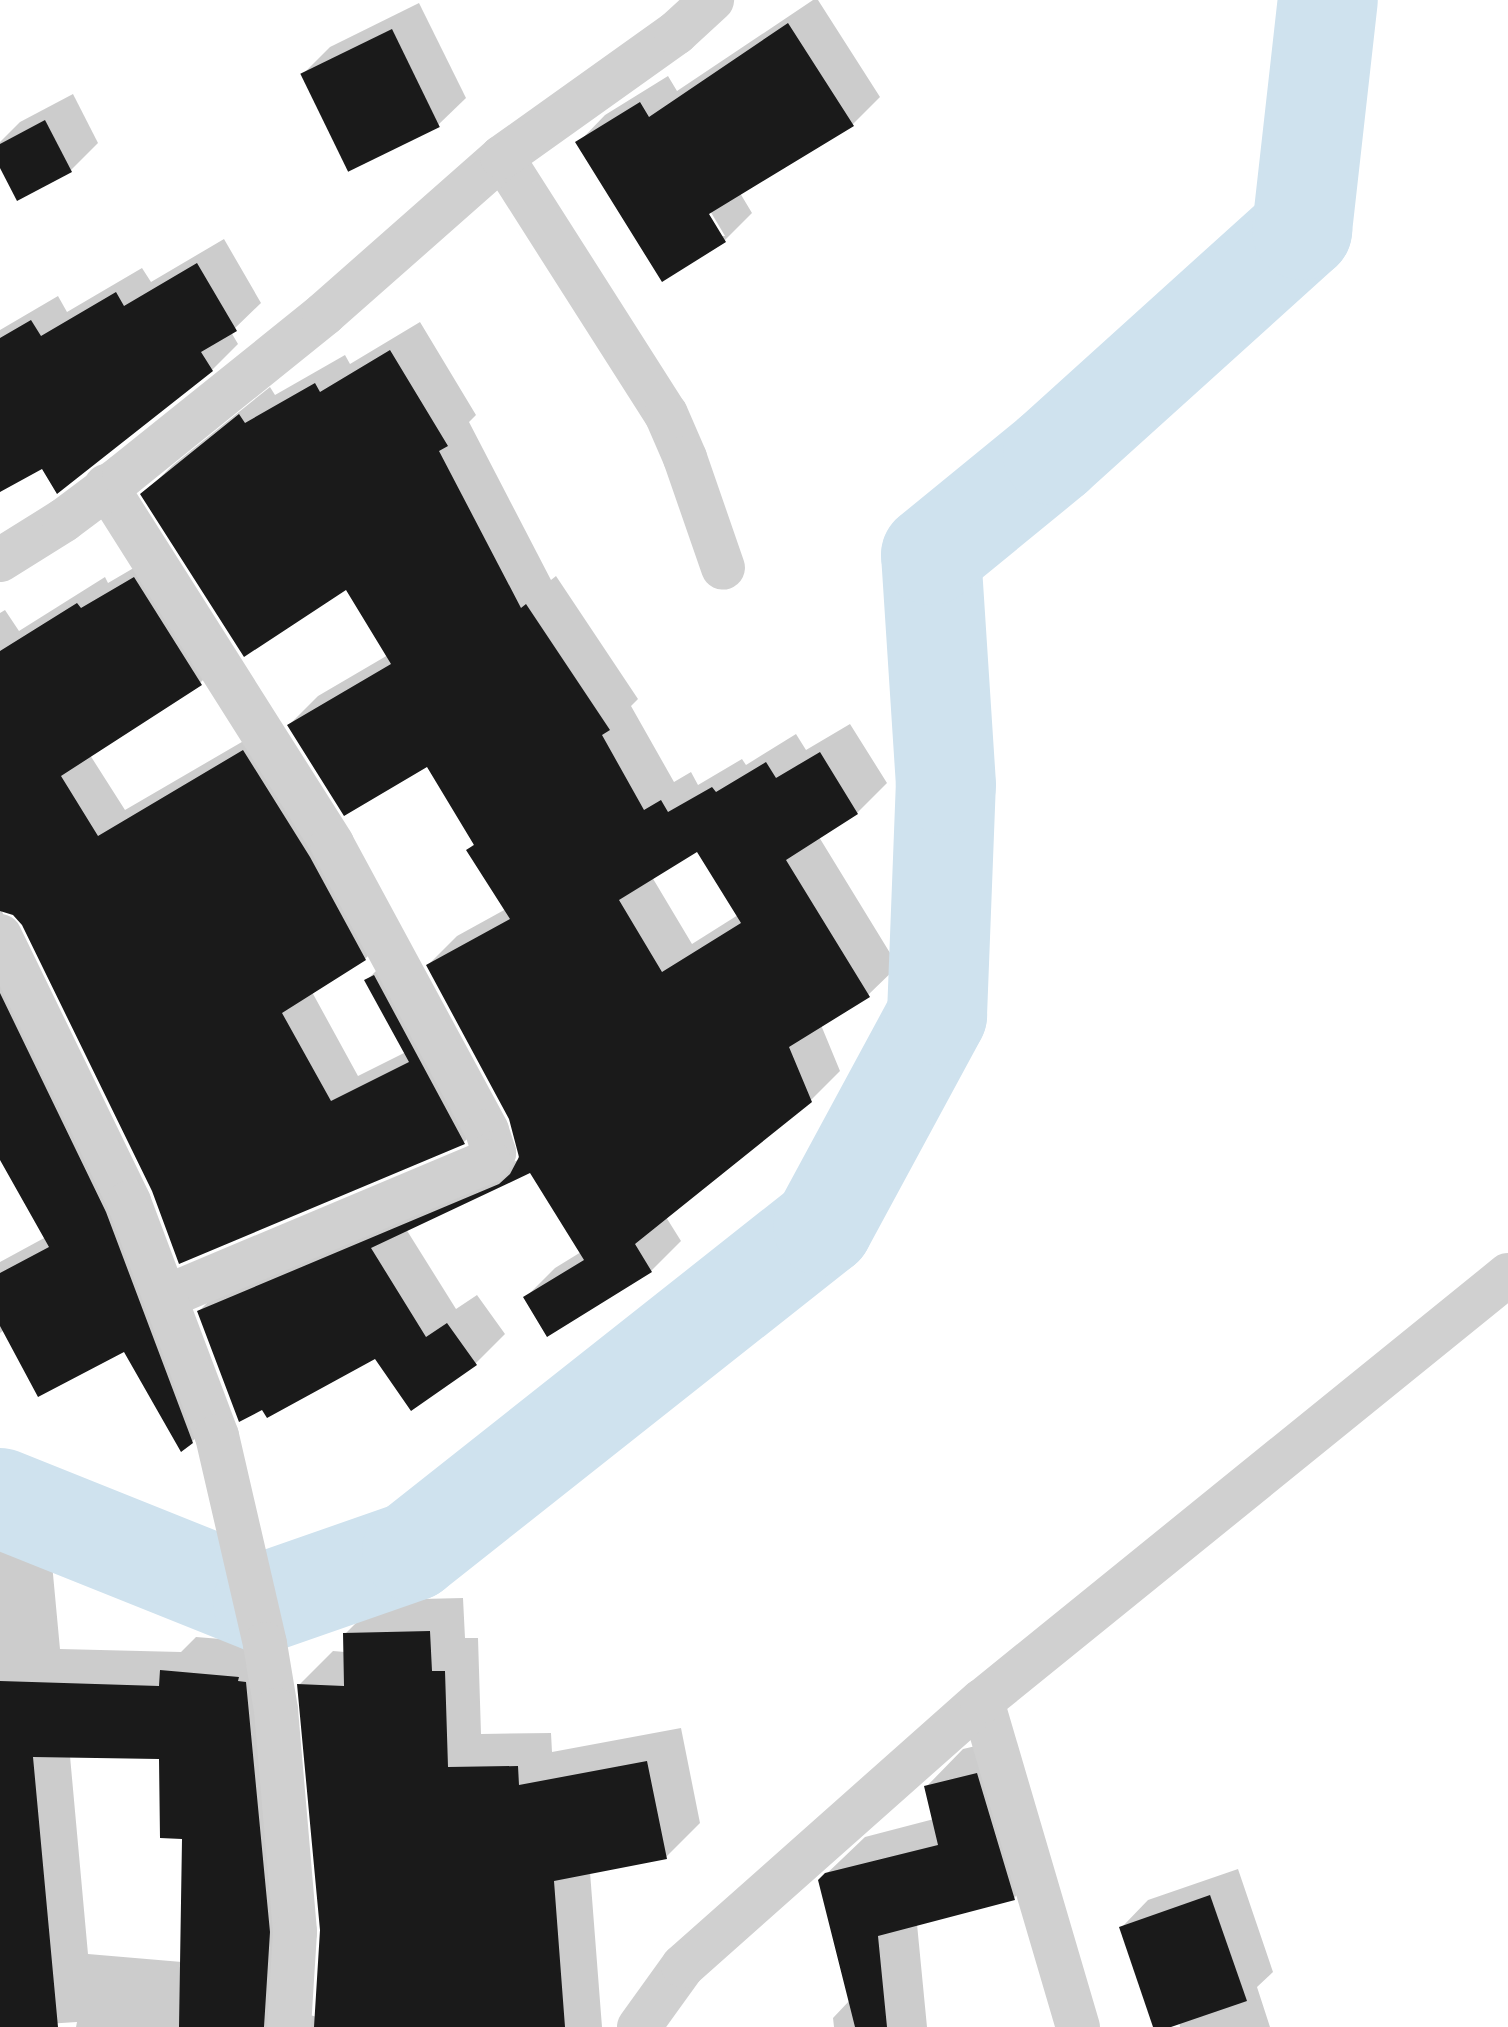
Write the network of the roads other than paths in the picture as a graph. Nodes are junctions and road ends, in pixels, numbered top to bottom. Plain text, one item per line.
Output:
1 (712, 0) edge
2 (502, 157) junction
3 (106, 486) junction
4 (0, 560) edge
5 (723, 568) dead end
6 (0, 936) edge
7 (1508, 1275) edge
8 (165, 1297) junction
9 (982, 1701) junction
10 (289, 2027) edge
11 (639, 2027) edge
12 (1078, 2027) edge

1 - 2 street
2 - 3 street
2 - 5 street
3 - 4 street
3 - 8 street
6 - 8 street
7 - 9 street
8 - 10 street
9 - 11 street
9 - 12 street

